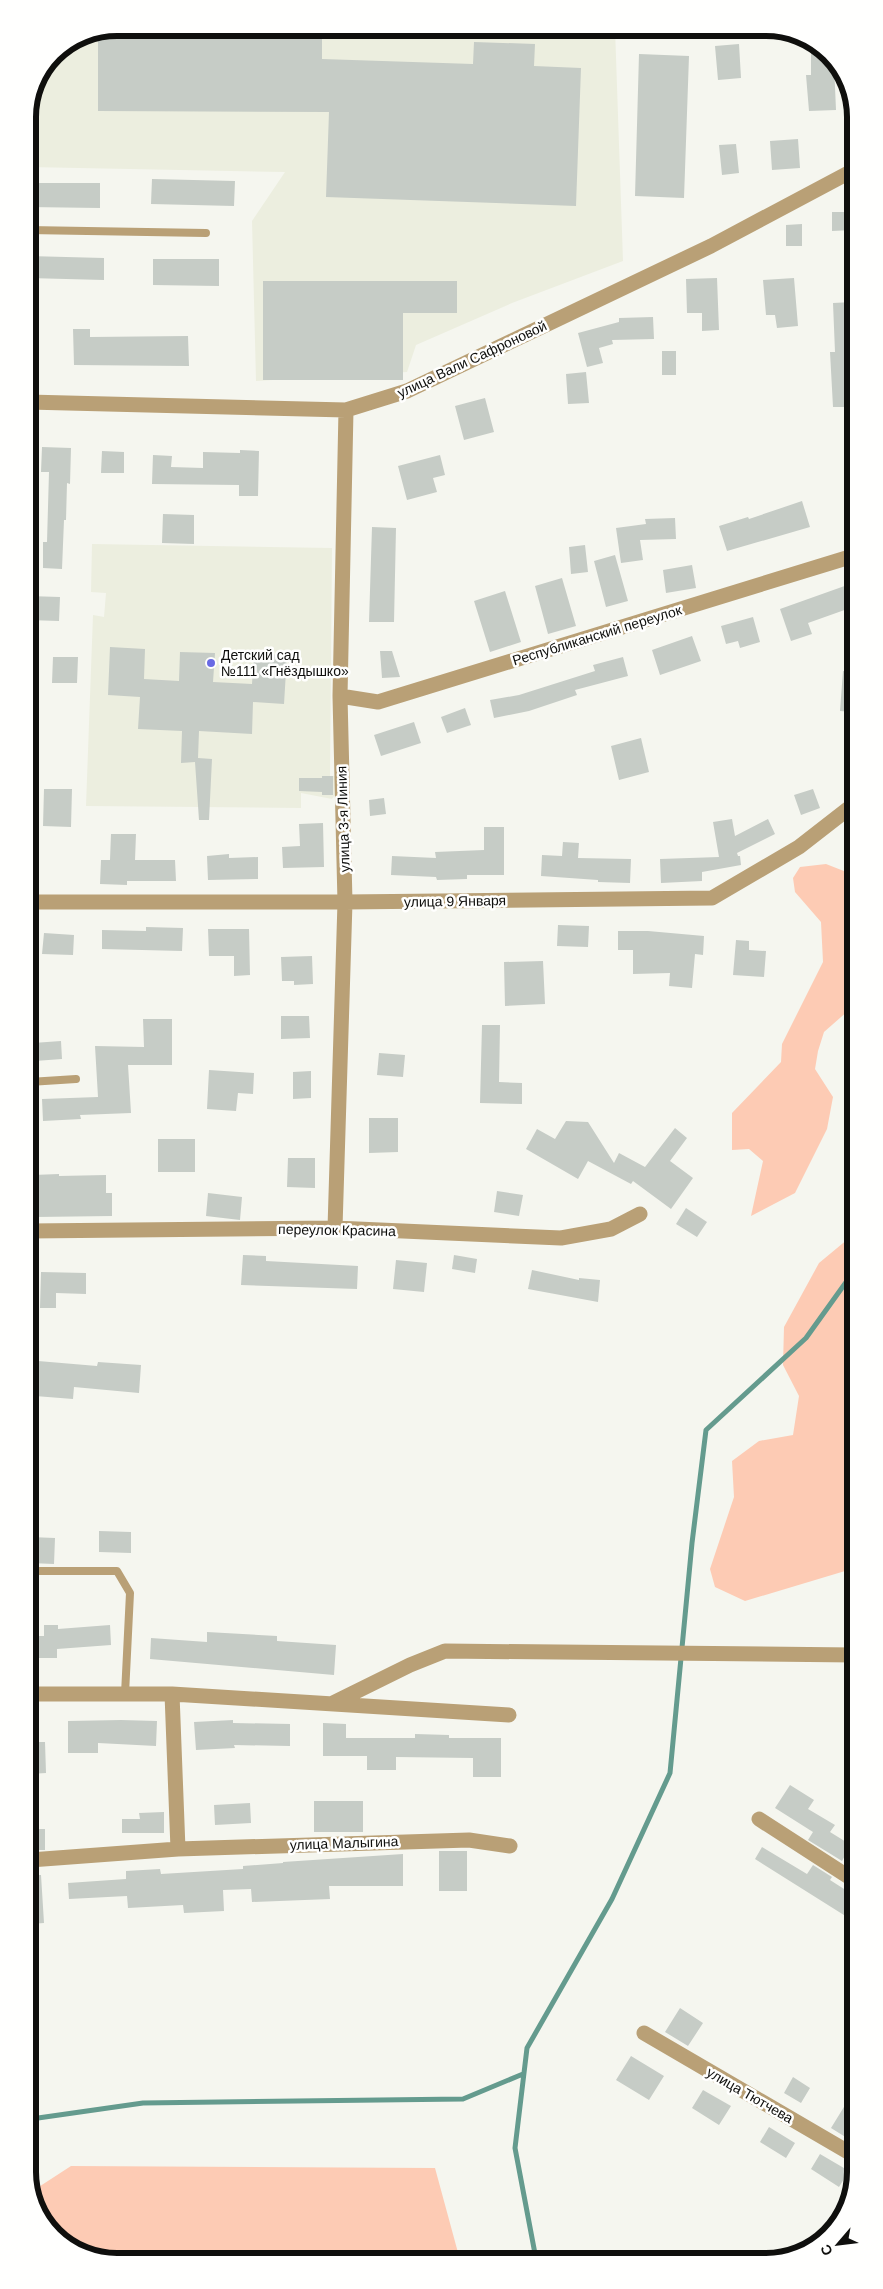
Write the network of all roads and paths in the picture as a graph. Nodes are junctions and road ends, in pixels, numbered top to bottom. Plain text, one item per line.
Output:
1 (847, 174) edge
2 (36, 230) edge
3 (206, 233) dead end
4 (36, 402) edge
5 (346, 410) junction
6 (847, 558) edge
7 (340, 696) junction
8 (847, 810) edge
9 (36, 902) edge
10 (345, 902) junction
11 (76, 1079) dead end
12 (36, 1082) edge
13 (640, 1214) dead end
14 (335, 1228) junction
15 (36, 1231) edge
16 (36, 1571) edge
17 (847, 1655) edge
18 (36, 1694) edge
19 (125, 1694) junction
20 (172, 1694) junction
21 (331, 1704) junction
22 (509, 1715) dead end
23 (759, 1819) dead end
24 (510, 1846) dead end
25 (178, 1849) junction
26 (36, 1860) edge
27 (847, 1876) edge
28 (644, 2033) dead end
29 (847, 2151) edge

1 - 5 street, улица Вали Сафроновой
2 - 3 lane
4 - 5 street, улица Вали Сафроновой
5 - 7 street, улица 3-я Линия
6 - 7 street, Республиканский переулок
7 - 10 street, улица 3-я Линия
8 - 10 street, улица 9 Января
9 - 10 street, улица 9 Января
10 - 14 street, улица 3-я Линия
11 - 12 lane
13 - 14 street, переулок Красина
14 - 15 street, переулок Красина
16 - 19 lane
17 - 21 street
18 - 19 street
19 - 20 street
20 - 21 street
20 - 25 street
21 - 22 street
23 - 27 street
24 - 25 street, улица Малыгина
25 - 26 street, улица Малыгина
28 - 29 street, улица Тютчева

